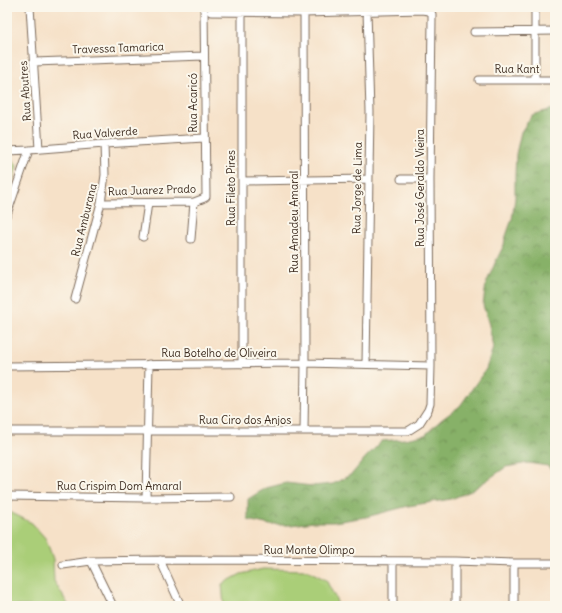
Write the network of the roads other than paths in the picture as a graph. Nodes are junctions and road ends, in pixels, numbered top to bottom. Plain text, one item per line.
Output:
1 (30, 7) edge
2 (204, 7) edge
3 (535, 7) edge
4 (367, 11) junction
5 (212, 12) dead end
6 (242, 12) junction
7 (304, 13) junction
8 (536, 31) junction
9 (555, 31) edge
10 (474, 32) dead end
11 (204, 56) junction
12 (34, 62) junction
13 (534, 79) junction
14 (479, 80) dead end
15 (555, 80) edge
16 (204, 138) junction
17 (104, 144) junction
18 (40, 149) junction
19 (29, 150) junction
20 (7, 151) edge
21 (368, 179) junction
22 (401, 179) dead end
23 (430, 179) junction
24 (304, 180) junction
25 (242, 181) junction
26 (204, 198) joint
27 (194, 202) junction
28 (101, 203) junction
29 (148, 203) junction
30 (7, 214) edge
31 (144, 237) dead end
32 (191, 238) dead end
33 (75, 299) dead end
34 (305, 363) junction
35 (149, 364) junction
36 (242, 364) junction
37 (366, 364) junction
38 (7, 366) edge
39 (431, 366) junction
40 (7, 431) edge
41 (147, 431) junction
42 (304, 431) junction
43 (7, 496) edge
44 (231, 497) dead end
45 (146, 498) junction
46 (160, 560) junction
47 (91, 561) junction
48 (393, 561) junction
49 (455, 561) junction
50 (514, 563) junction
51 (555, 563) edge
52 (62, 565) dead end
53 (113, 606) edge
54 (181, 606) edge
55 (393, 606) edge
56 (455, 606) edge
57 (514, 606) edge

1 - 12 street, Rua Abutres
2 - 11 street, Rua Acaricó
3 - 8 street
4 - 7 street
4 - 21 street, Rua Jorge de Lima
4 - 23 street, Rua José Geraldo Vieira
5 - 6 street
6 - 7 street
6 - 25 street, Rua Fileto Pires
7 - 24 street, Rua Amadeu Amaral
8 - 9 street
8 - 10 street
8 - 13 street
11 - 12 street, Travessa Tamarica
11 - 16 street, Rua Acaricó
12 - 18 street, Rua Abutres
13 - 14 street, Rua Kant
13 - 15 street, Rua Kant
16 - 17 street, Rua Valverde
16 - 26 street, Rua Acaricó
17 - 18 street, Rua Valverde
17 - 28 street, Rua Amburana
18 - 19 street, Rua Valverde
19 - 20 street, Rua Valverde
19 - 30 street
21 - 24 street
21 - 37 street, Rua Jorge de Lima
22 - 23 street
23 - 39 street, Rua José Geraldo Vieira
24 - 25 street
24 - 34 street, Rua Amadeu Amaral
25 - 36 street, Rua Fileto Pires
26 - 27 street, Rua Juarez Prado
27 - 29 street, Rua Juarez Prado
27 - 32 street
28 - 29 street, Rua Juarez Prado
28 - 33 street, Rua Amburana
29 - 31 street
34 - 36 street, Rua Botelho de Oliveira
34 - 37 street, Rua Botelho de Oliveira
34 - 42 street, Rua Amadeu Amaral
35 - 36 street, Rua Botelho de Oliveira
35 - 38 street, Rua Botelho de Oliveira
35 - 41 street
37 - 39 street, Rua Botelho de Oliveira
39 - 42 street, Rua Ciro dos Anjos
40 - 41 street, Rua Ciro dos Anjos
41 - 42 street, Rua Ciro dos Anjos
41 - 45 street
43 - 45 street, Rua Crispim Dom Amaral
44 - 45 street, Rua Crispim Dom Amaral
46 - 47 street, Rua Monte Olimpo
46 - 48 street, Rua Monte Olimpo
46 - 54 street
47 - 52 street, Rua Monte Olimpo
47 - 53 street
48 - 49 street, Rua Monte Olimpo
48 - 55 street
49 - 50 street, Rua Monte Olimpo
49 - 56 street
50 - 51 street, Rua Monte Olimpo
50 - 57 street

